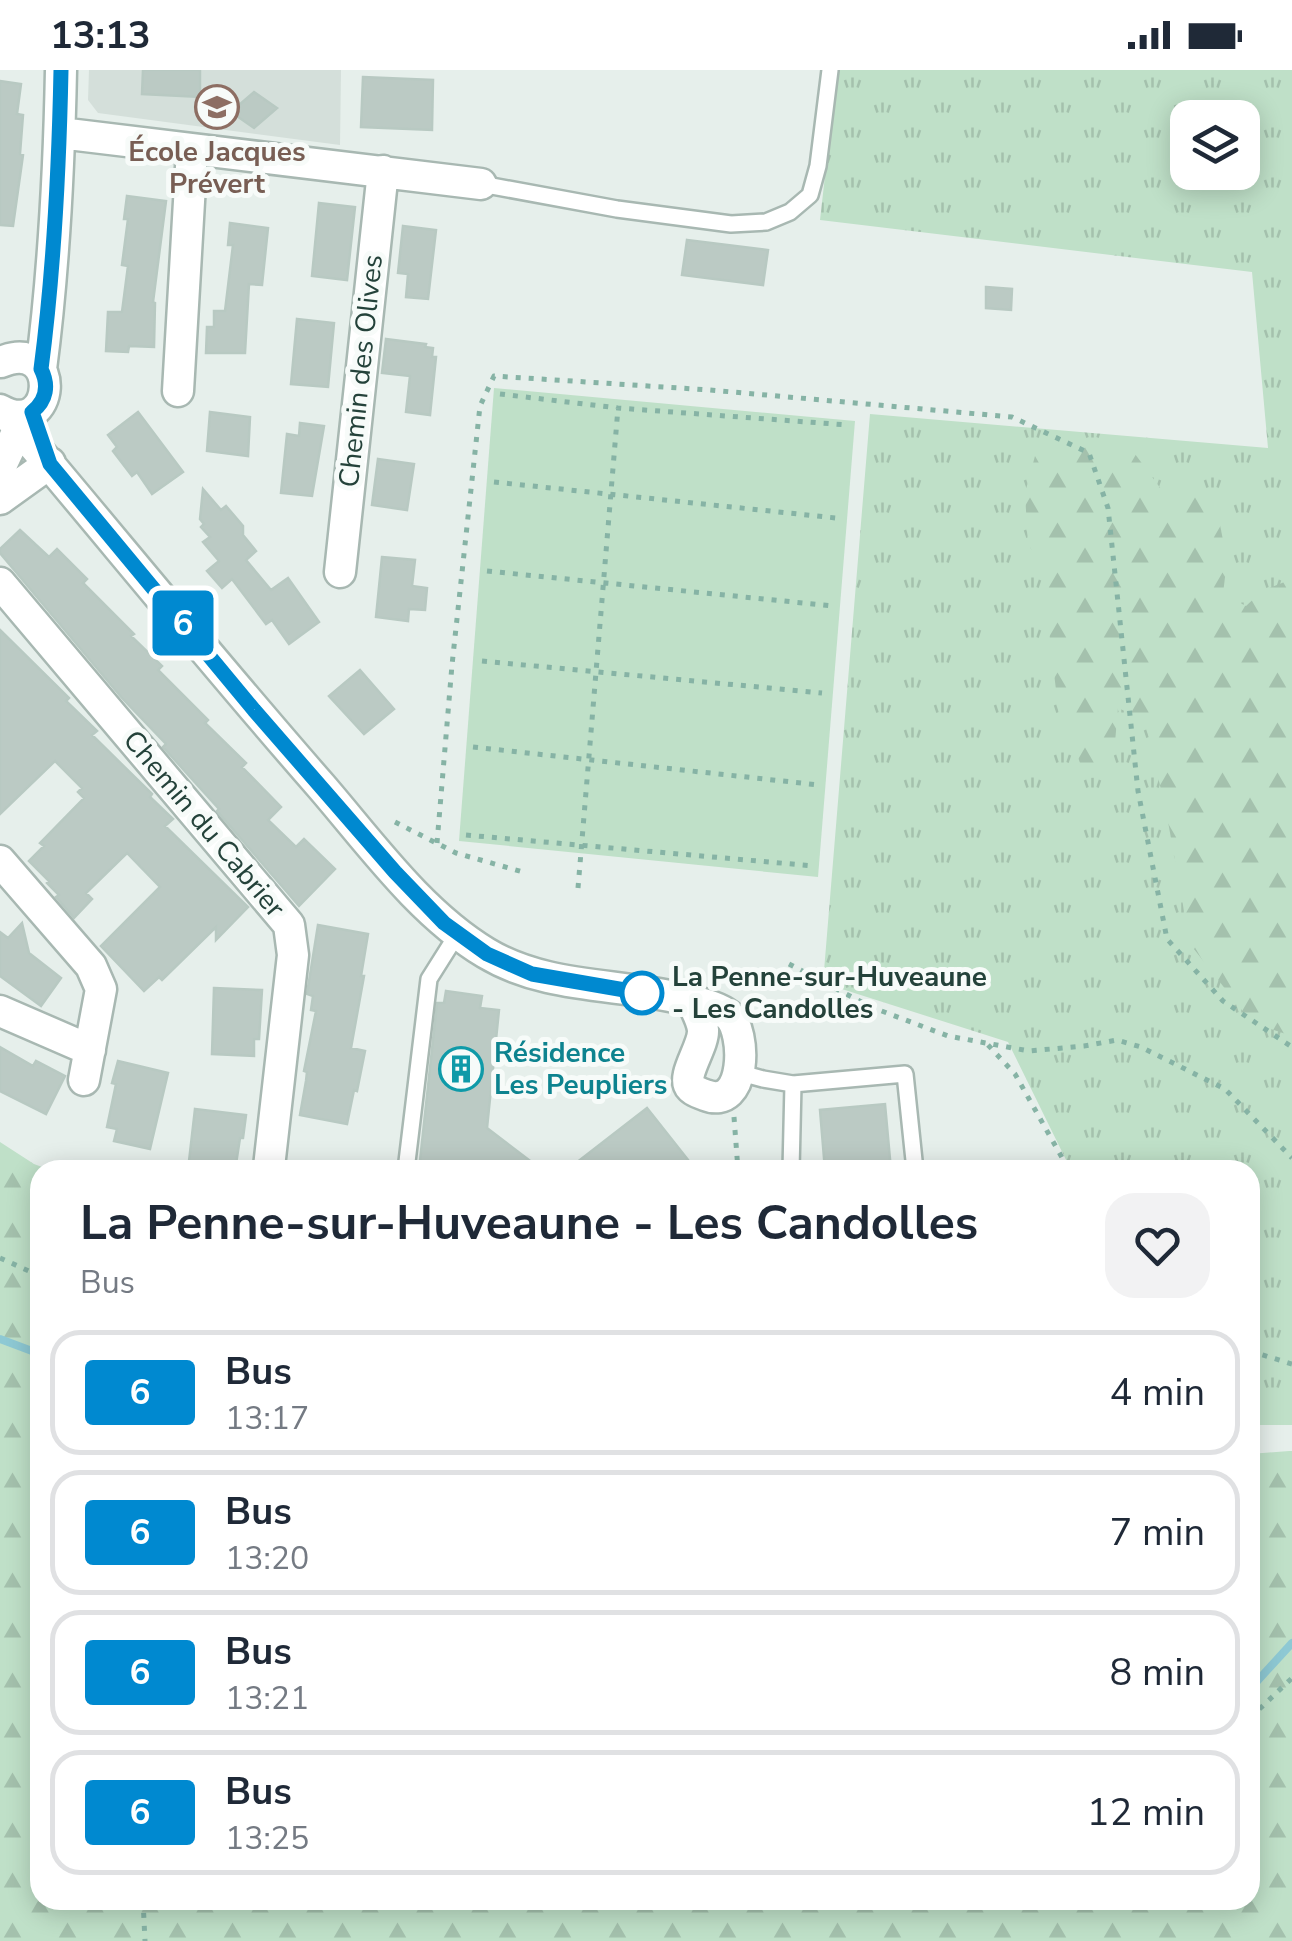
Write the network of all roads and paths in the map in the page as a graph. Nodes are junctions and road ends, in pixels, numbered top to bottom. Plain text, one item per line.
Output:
1 (61, 70) edge
2 (830, 70) edge
3 (60, 133) junction
4 (192, 150) junction
5 (383, 171) junction
6 (481, 184) joint
7 (50, 302) junction
8 (1, 362) edge
9 (41, 369) junction
10 (178, 391) dead end
11 (500, 394) dead end
12 (618, 408) junction
13 (15, 416) edge
14 (848, 425) dead end
15 (50, 464) junction
16 (0, 468) edge
17 (494, 482) dead end
18 (611, 494) junction
19 (0, 499) edge
20 (836, 518) dead end
21 (487, 571) dead end
22 (340, 572) dead end
23 (0, 583) edge
24 (603, 584) junction
25 (833, 606) dead end
26 (482, 661) dead end
27 (596, 672) junction
28 (822, 693) dead end
29 (473, 747) dead end
30 (588, 760) junction
31 (819, 785) dead end
32 (396, 822) dead end
33 (466, 836) dead end
34 (437, 843) junction
35 (581, 846) junction
36 (0, 861) edge
37 (814, 866) dead end
38 (524, 872) dead end
39 (578, 888) dead end
40 (458, 933) junction
41 (789, 964) dead end
42 (692, 1001) junction
43 (0, 1010) edge
44 (986, 1043) junction
45 (1292, 1047) edge
46 (736, 1081) junction
47 (793, 1084) junction
48 (1292, 1158) edge
49 (269, 1160) edge
50 (407, 1160) edge
51 (738, 1160) edge
52 (791, 1160) edge
53 (914, 1160) edge
54 (1063, 1160) edge
55 (0, 1258) edge
56 (30, 1272) edge
57 (1260, 1355) edge
58 (1292, 1364) edge
59 (1292, 1678) edge
60 (1260, 1708) edge
61 (143, 1910) edge
62 (145, 1941) edge

1 - 3 street
2 - 6 lane
3 - 4 street
3 - 7 street
4 - 5 street
4 - 10 street
5 - 6 street
5 - 22 street, Chemin des Olives
7 - 8 street
7 - 9 street
8 - 9 street
9 - 13 street
11 - 12 path
12 - 14 path
12 - 18 path
13 - 15 street
13 - 16 street
15 - 19 street
15 - 40 street
17 - 18 path
18 - 20 path
18 - 24 path
21 - 24 path
23 - 49 street, Chemin du Cabrier
24 - 25 path
24 - 27 path
26 - 27 path
27 - 28 path
27 - 30 path
29 - 30 path
30 - 31 path
30 - 35 path
32 - 34 path
33 - 35 path
34 - 38 path
34 - 45 path
35 - 37 path
35 - 39 path
36 - 43 street
40 - 42 street
40 - 50 lane
41 - 44 path
42 - 46 street
42 - 46 street
44 - 48 path
44 - 54 path
46 - 47 lane
46 - 51 path
47 - 52 lane
47 - 53 lane
55 - 56 path
57 - 58 path
59 - 60 path
61 - 62 path

